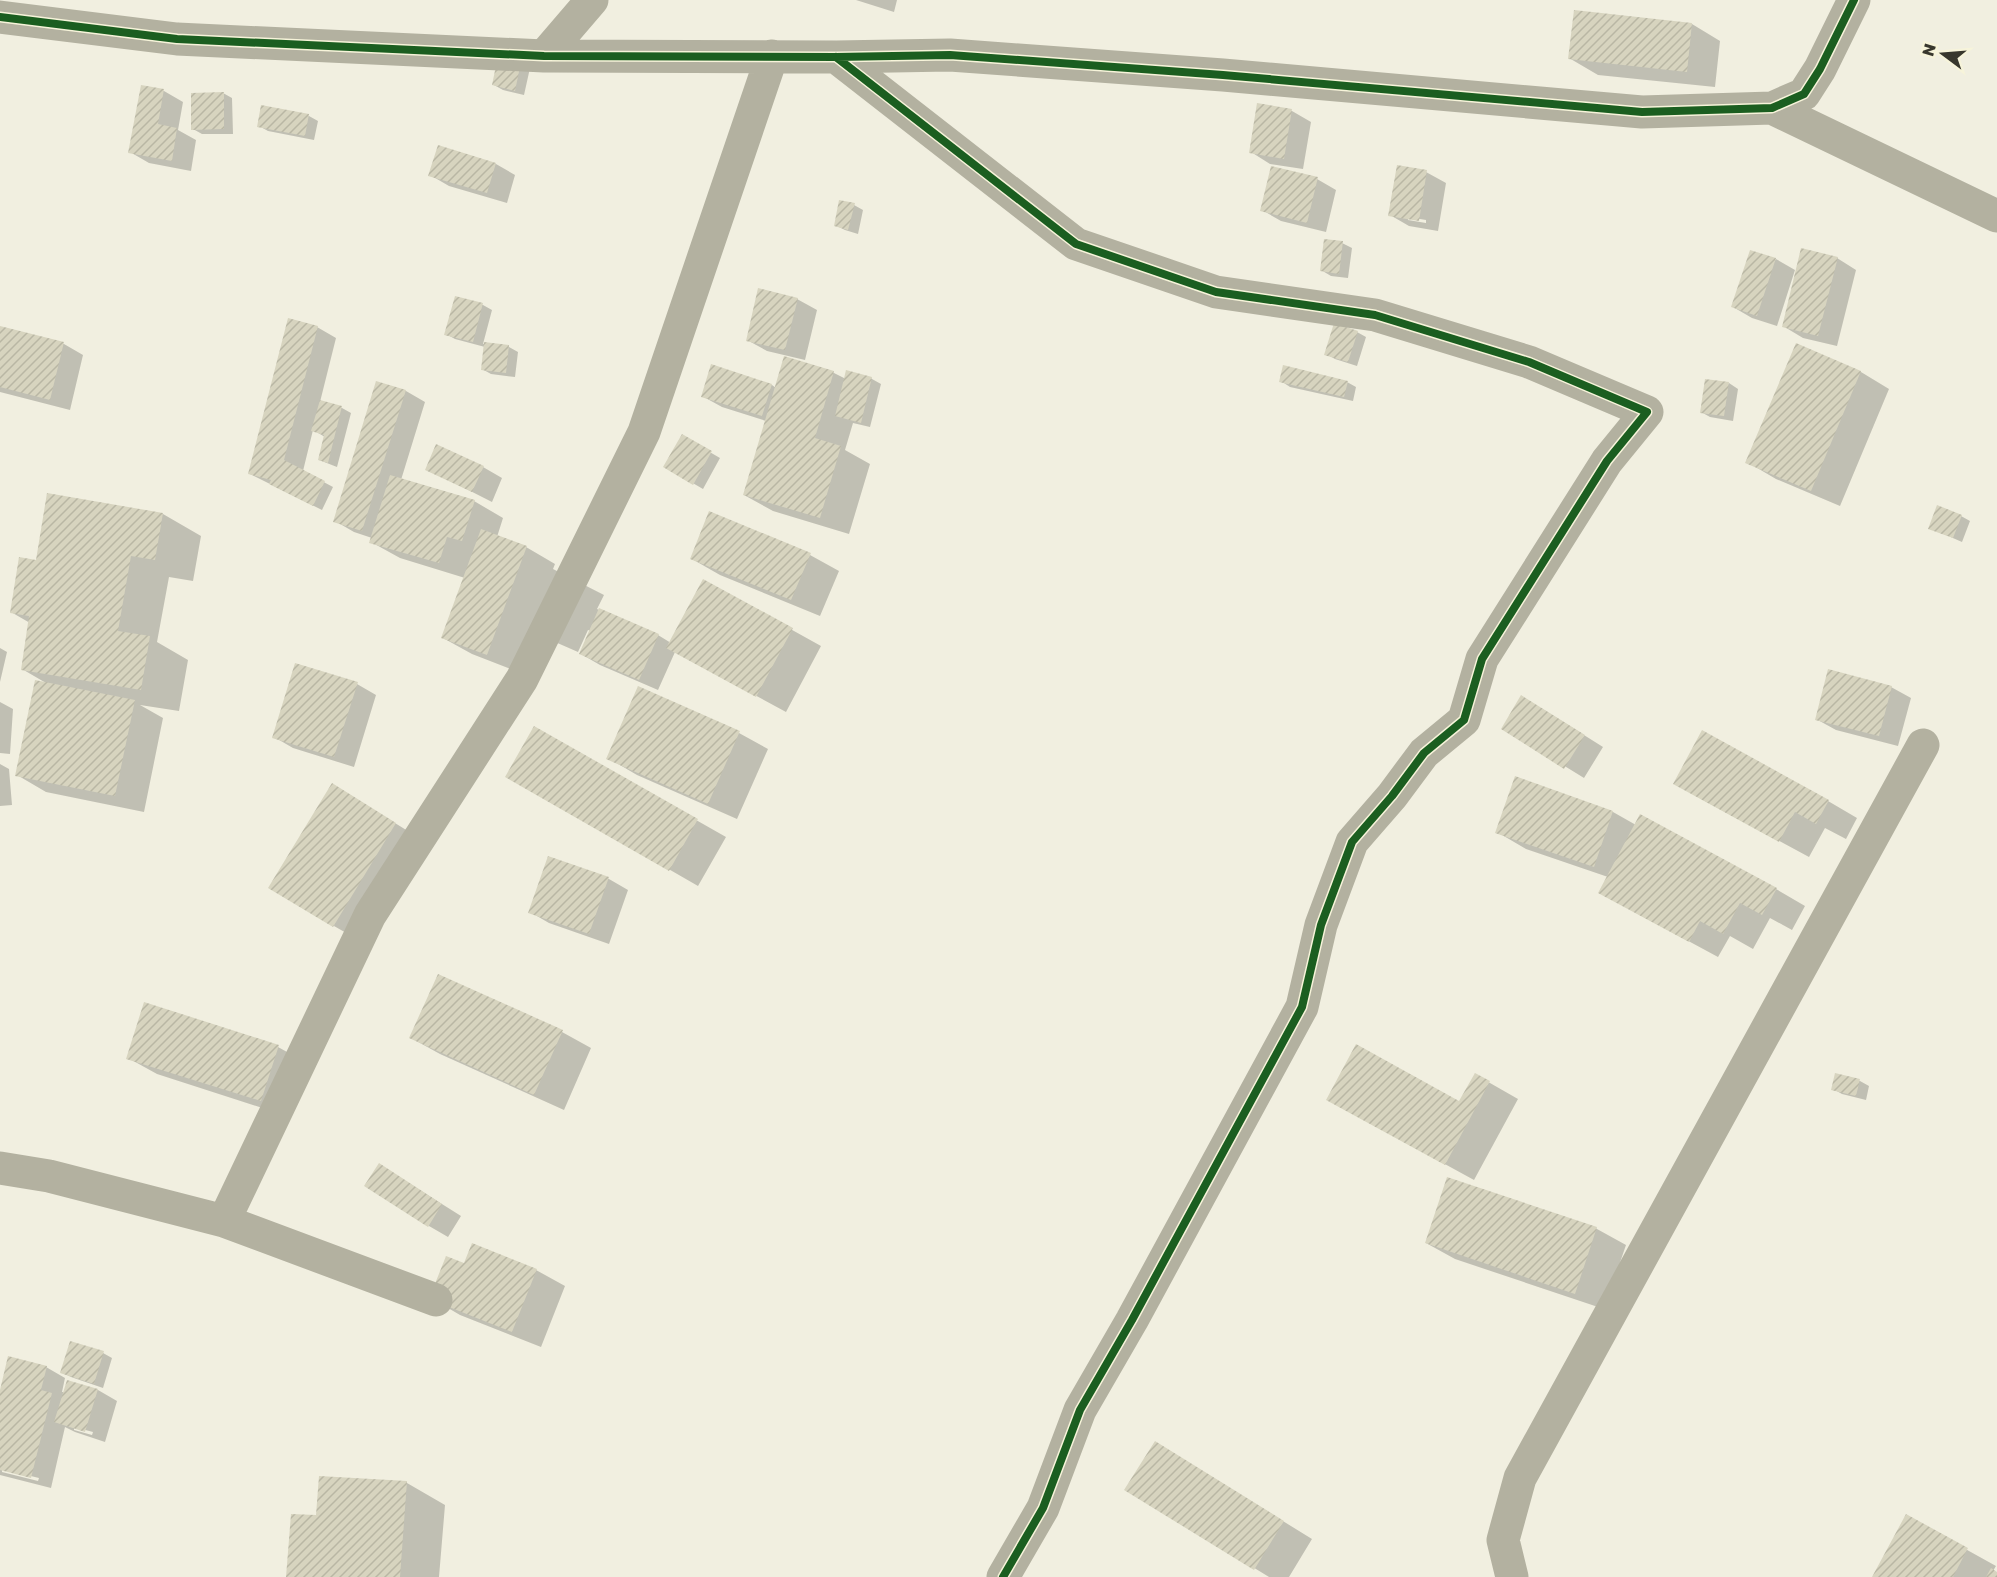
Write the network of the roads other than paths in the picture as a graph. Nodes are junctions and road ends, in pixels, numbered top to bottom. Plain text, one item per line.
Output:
1 (592, 0) edge
2 (1854, 0) edge
3 (0, 17) edge
4 (544, 56) junction
5 (772, 56) junction
6 (836, 57) junction
7 (1772, 108) junction
8 (1997, 216) edge
9 (1923, 744) dead end
10 (0, 1168) edge
11 (224, 1221) junction
12 (436, 1300) dead end
13 (1003, 1577) edge
14 (1512, 1577) edge

1 - 4 street
2 - 7 street
3 - 4 street
4 - 5 street
5 - 6 street
5 - 11 street
6 - 7 street
6 - 13 street
7 - 8 street
9 - 14 street
10 - 11 street
11 - 12 street

